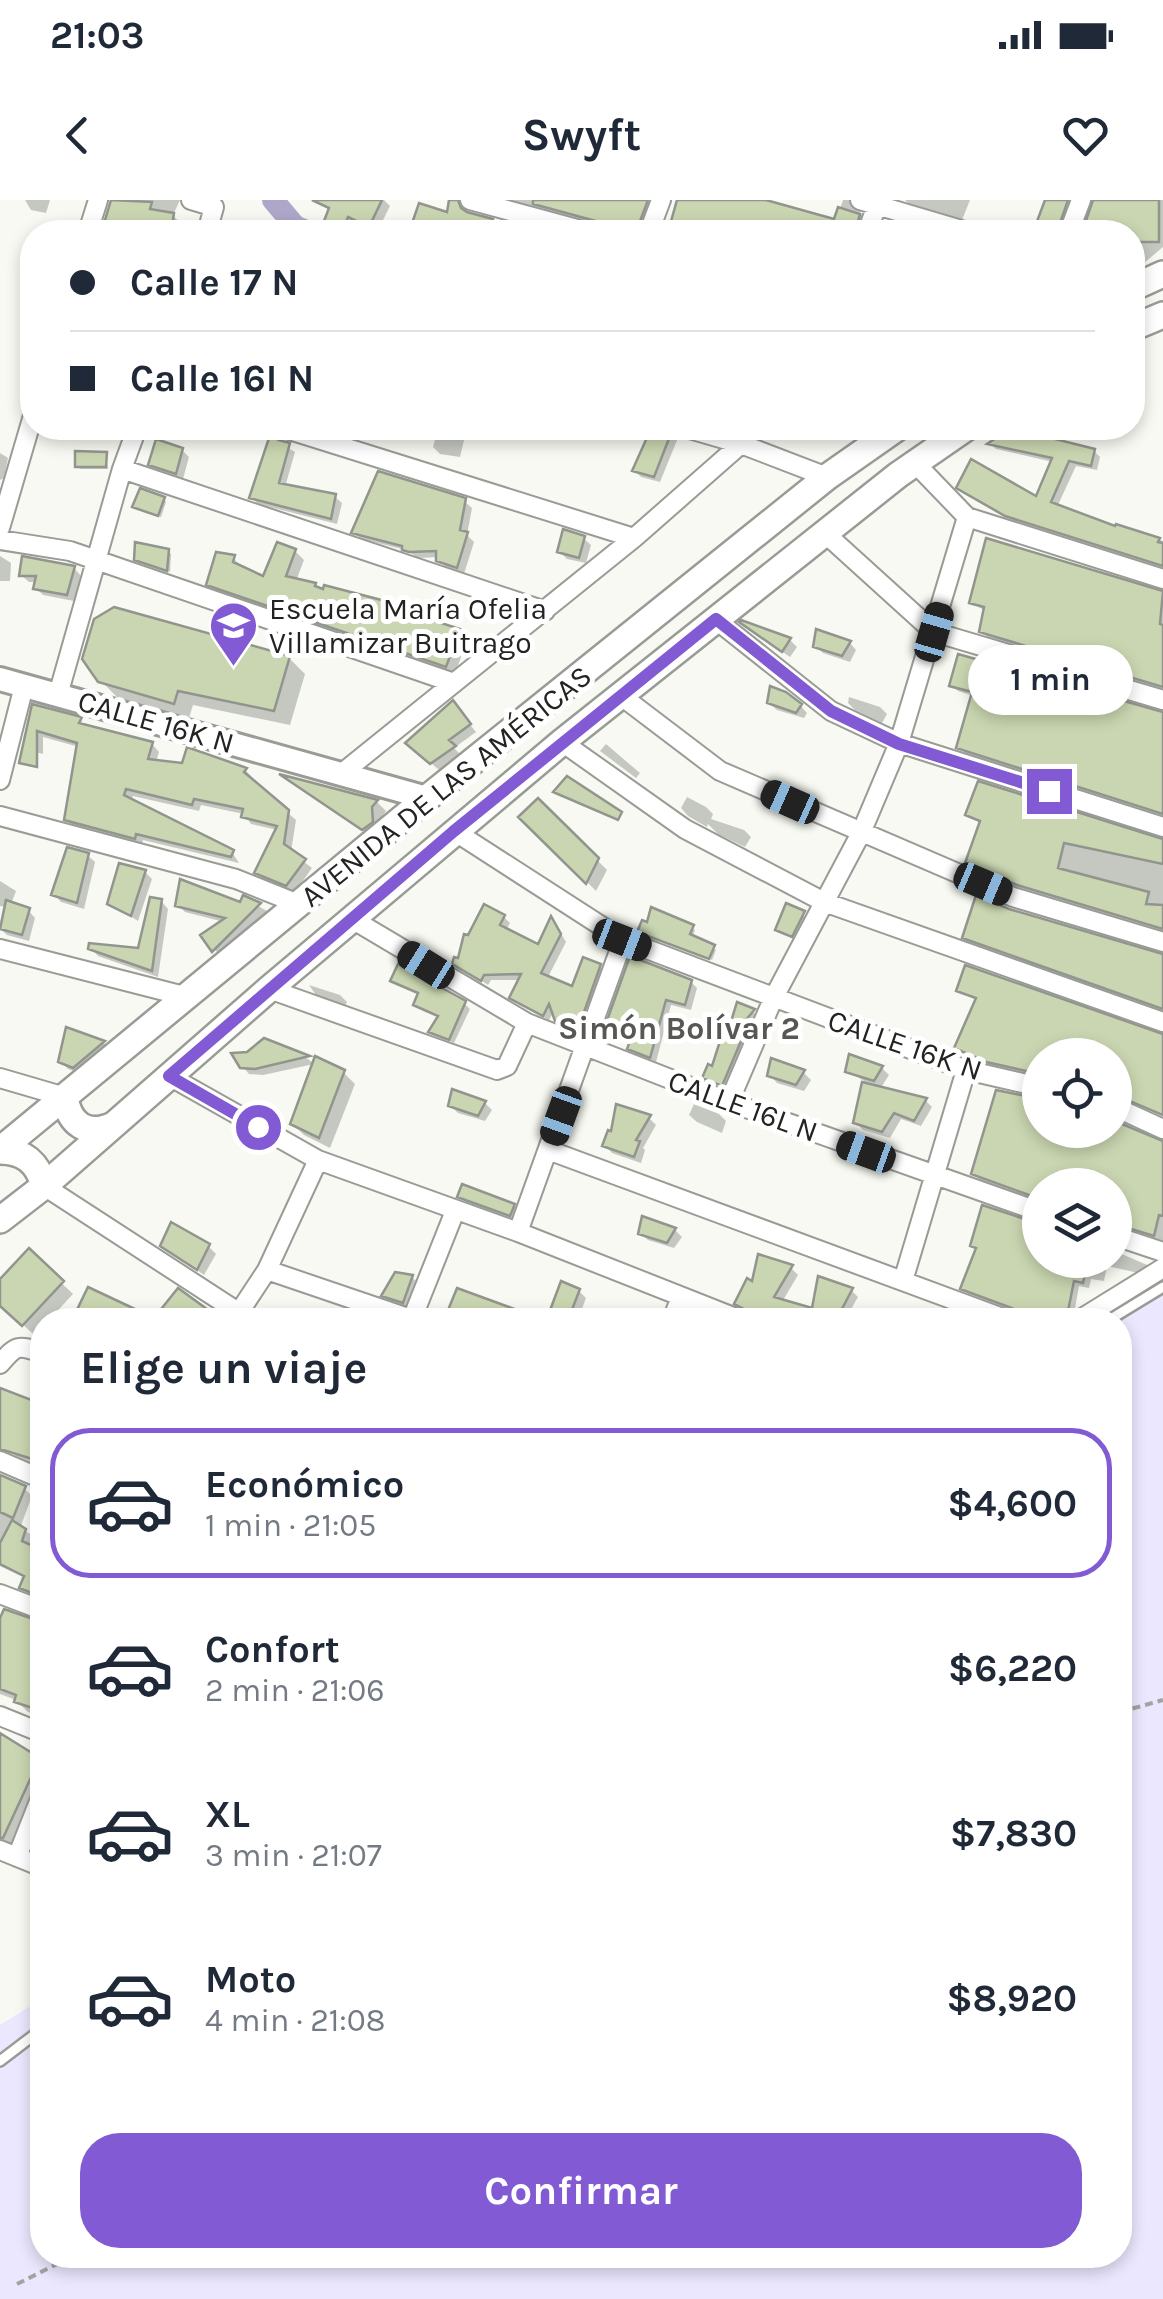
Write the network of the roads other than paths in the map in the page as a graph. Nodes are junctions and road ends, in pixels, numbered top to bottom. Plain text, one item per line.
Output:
1 (191, 200) edge
2 (470, 200) edge
3 (872, 202) edge
4 (210, 220) edge
5 (544, 220) edge
6 (930, 220) edge
7 (26, 440) edge
8 (133, 440) edge
9 (320, 440) edge
10 (727, 440) edge
11 (878, 440) edge
12 (949, 440) edge
13 (741, 444) junction
14 (869, 446) junction
15 (907, 469) junction
16 (122, 470) junction
17 (827, 477) junction
18 (856, 512) junction
19 (967, 518) junction
20 (0, 528) edge
21 (827, 535) junction
22 (634, 538) junction
23 (0, 540) edge
24 (94, 562) junction
25 (1163, 579) edge
26 (545, 611) junction
27 (716, 619) junction
28 (934, 632) junction
29 (0, 679) edge
30 (454, 683) junction
31 (24, 686) junction
32 (620, 694) junction
33 (58, 695) junction
34 (1163, 700) edge
35 (562, 742) junction
36 (899, 744) junction
37 (341, 774) junction
38 (0, 780) edge
39 (427, 798) junction
40 (0, 816) edge
41 (1163, 826) edge
42 (454, 831) junction
43 (861, 833) junction
44 (824, 902) junction
45 (301, 904) junction
46 (352, 919) junction
47 (622, 940) junction
48 (1163, 942) edge
49 (0, 948) edge
50 (268, 990) junction
51 (184, 996) junction
52 (774, 999) junction
53 (1163, 1022) edge
54 (526, 1023) junction
55 (586, 1047) junction
56 (966, 1070) junction
57 (169, 1076) junction
58 (0, 1078) edge
59 (1022, 1083) edge
60 (65, 1097) junction
61 (729, 1102) junction
62 (1132, 1115) edge
63 (115, 1124) junction
64 (1163, 1129) edge
65 (548, 1150) junction
66 (0, 1151) edge
67 (318, 1160) junction
68 (934, 1176) junction
69 (44, 1186) junction
70 (1022, 1206) edge
71 (455, 1211) junction
72 (0, 1220) edge
73 (518, 1232) junction
74 (1132, 1242) edge
75 (1163, 1252) edge
76 (1163, 1268) edge
77 (266, 1270) junction
78 (903, 1281) junction
79 (1163, 1287) edge
80 (681, 1297) junction
81 (224, 1308) edge
82 (241, 1308) edge
83 (378, 1308) edge
84 (418, 1308) edge
85 (677, 1308) edge
86 (709, 1308) edge
87 (976, 1308) edge
88 (1098, 1308) edge
89 (1129, 1308) edge
90 (30, 1349) edge
91 (0, 1364) edge
92 (0, 1461) edge
93 (30, 1474) edge
94 (0, 1594) edge
95 (30, 1605) edge
96 (0, 1716) edge
97 (30, 1727) edge
98 (30, 1815) edge
99 (8, 1854) edge
100 (30, 2038) edge
101 (0, 2062) edge

1 - 4 street
2 - 5 street
3 - 6 street
7 - 20 street
8 - 16 street
9 - 22 street
10 - 13 street
11 - 14 main road, AVENIDA DE LAS AMÉRICAS
12 - 15 main road, AVENIDA DE LAS AMÉRICAS
13 - 17 street
13 - 22 street
14 - 15 main road
14 - 17 main road, AVENIDA DE LAS AMÉRICAS
15 - 18 main road, AVENIDA DE LAS AMÉRICAS
15 - 19 street
16 - 24 street
16 - 26 street
17 - 18 main road
17 - 39 main road, AVENIDA DE LAS AMÉRICAS
18 - 21 main road, AVENIDA DE LAS AMÉRICAS
19 - 25 street
19 - 28 street
21 - 27 main road, AVENIDA DE LAS AMÉRICAS
21 - 28 street
22 - 26 street
23 - 24 street
24 - 30 street
24 - 33 street
26 - 30 street
27 - 32 main road, AVENIDA DE LAS AMÉRICAS
27 - 36 street
28 - 34 street
28 - 36 street
29 - 31 street, CALLE 16K N
30 - 37 street
31 - 33 street, CALLE 16K N
31 - 38 street
32 - 35 main road, AVENIDA DE LAS AMÉRICAS
32 - 43 street
33 - 37 street, CALLE 16K N
35 - 42 main road, AVENIDA DE LAS AMÉRICAS
35 - 44 street
36 - 41 street
36 - 43 street
37 - 39 street, CALLE 16K N
39 - 45 main road, AVENIDA DE LAS AMÉRICAS
40 - 45 street
42 - 46 main road, AVENIDA DE LAS AMÉRICAS
42 - 47 street, CALLE 16K N
43 - 44 street
43 - 48 street
44 - 52 street
44 - 53 street
45 - 51 main road, AVENIDA DE LAS AMÉRICAS
46 - 50 main road, AVENIDA DE LAS AMÉRICAS
46 - 54 street, CALLE 16L N
47 - 52 street, CALLE 16K N
47 - 55 street
49 - 51 street
50 - 54 street
50 - 57 main road, AVENIDA DE LAS AMÉRICAS
51 - 60 main road, AVENIDA DE LAS AMÉRICAS
52 - 56 street, CALLE 16K N
52 - 61 street
54 - 55 street, CALLE 16L N
55 - 61 street, CALLE 16L N
55 - 65 street
56 - 59 street, CALLE 16K N
56 - 68 street
57 - 63 main road, AVENIDA DE LAS AMÉRICAS
57 - 67 street
58 - 60 street
60 - 63 main road
60 - 66 main road, AVENIDA DE LAS AMÉRICAS
61 - 68 street, CALLE 16L N
62 - 64 street
63 - 69 main road, AVENIDA DE LAS AMÉRICAS
65 - 73 street
65 - 78 street
66 - 69 main road
67 - 71 street
67 - 77 street
68 - 70 street, CALLE 16L N
68 - 78 street
69 - 72 main road, AVENIDA DE LAS AMÉRICAS
69 - 81 street
71 - 73 street
71 - 84 street
73 - 80 street
74 - 75 street
76 - 88 street
77 - 82 street
77 - 83 street
78 - 87 street
79 - 89 lane
80 - 85 street
80 - 86 street
90 - 91 street
92 - 93 street
94 - 95 street
96 - 97 street
98 - 99 street
100 - 101 lane

